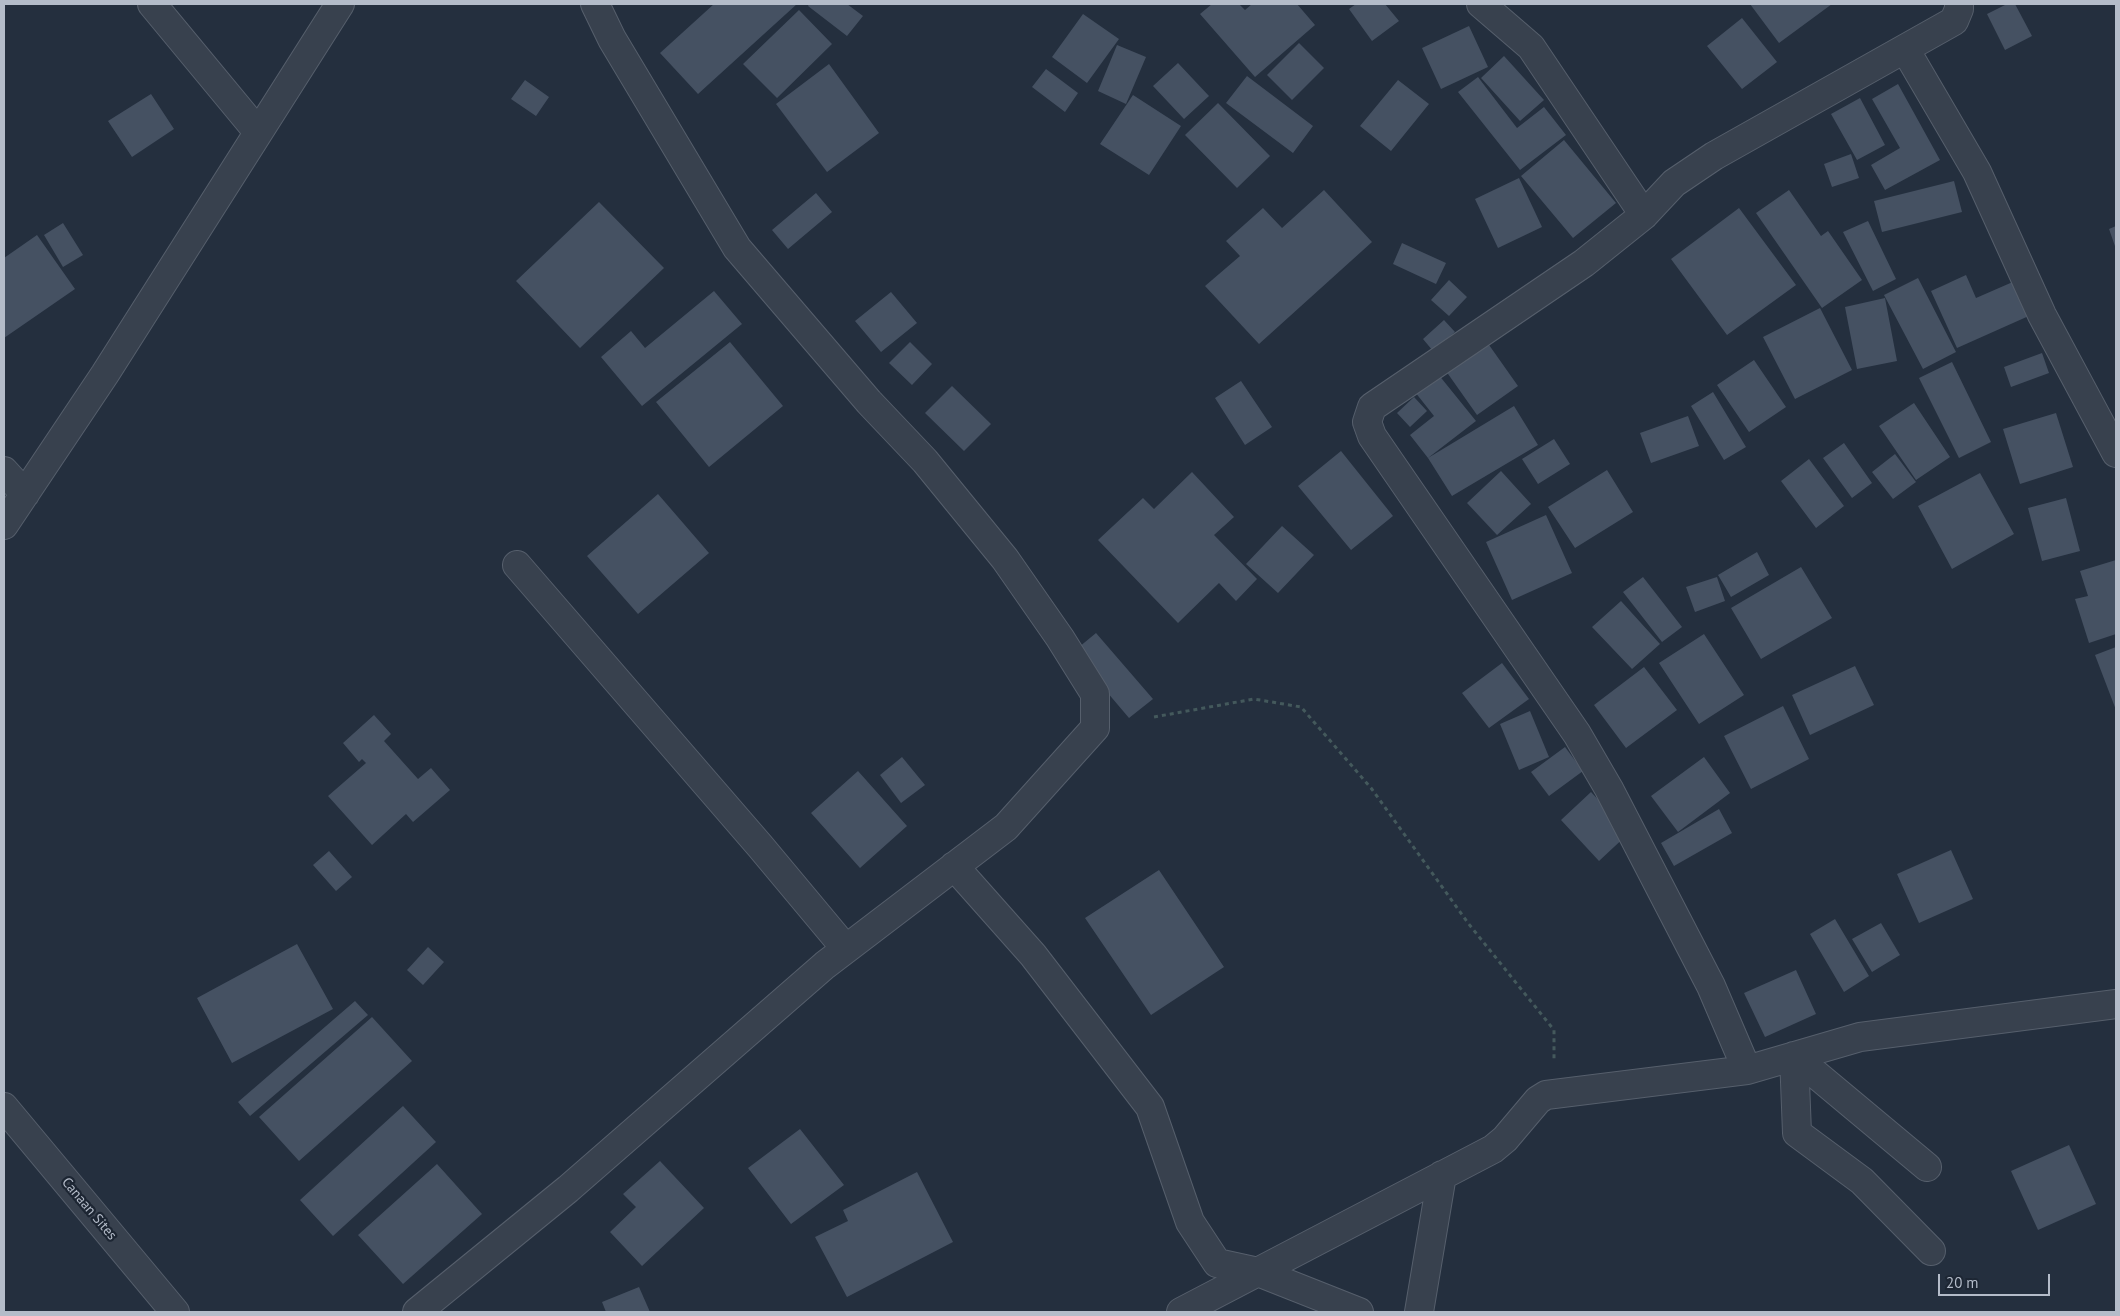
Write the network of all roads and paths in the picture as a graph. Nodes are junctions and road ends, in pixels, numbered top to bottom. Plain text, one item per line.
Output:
1 (152, 4) edge
2 (340, 4) edge
3 (595, 4) edge
4 (1481, 4) edge
5 (1959, 4) edge
6 (1904, 49) junction
7 (258, 132) junction
8 (1644, 215) junction
9 (2116, 453) edge
10 (4, 470) edge
11 (24, 494) junction
12 (4, 525) edge
13 (517, 565) dead end
14 (1154, 717) dead end
15 (954, 866) junction
16 (846, 949) junction
17 (2116, 1004) edge
18 (1794, 1056) junction
19 (1748, 1070) junction
20 (1554, 1094) junction
21 (4, 1107) edge
22 (1926, 1167) dead end
23 (1442, 1175) junction
24 (1931, 1251) dead end
25 (1258, 1272) junction
26 (175, 1312) edge
27 (417, 1312) edge
28 (1181, 1312) edge
29 (1359, 1312) edge
30 (1419, 1312) edge

1 - 7 street
2 - 7 street
3 - 15 street
4 - 8 street
5 - 6 street
6 - 8 street
6 - 9 street
7 - 11 street
8 - 19 street
10 - 11 street
11 - 12 street
13 - 16 street
14 - 20 path
15 - 16 street
15 - 25 street
16 - 27 street
17 - 18 street
18 - 19 street
18 - 22 street
18 - 24 street
19 - 20 street
20 - 23 street
21 - 26 street, Canaan Sites
23 - 25 street
23 - 30 street
25 - 28 street
25 - 29 street

